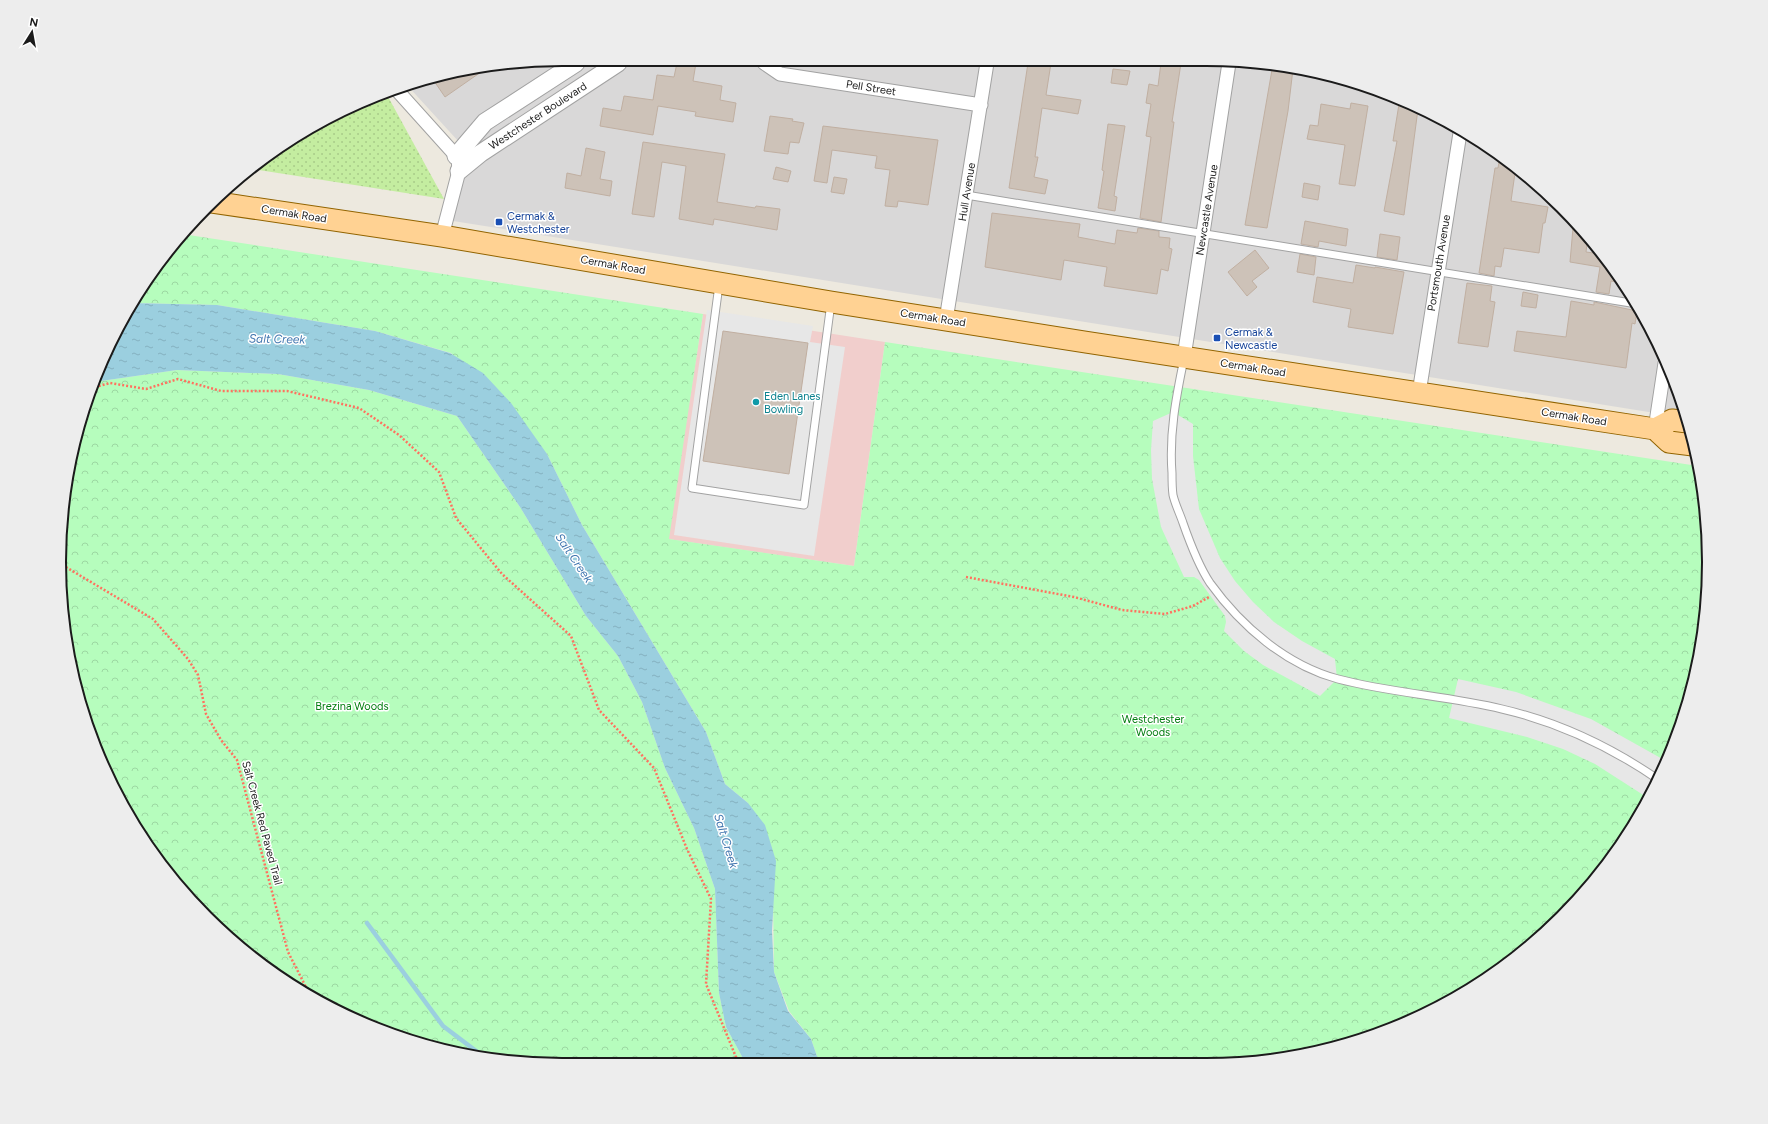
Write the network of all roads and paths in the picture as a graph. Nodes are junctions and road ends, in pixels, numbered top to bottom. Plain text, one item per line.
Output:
1 (571, 66) edge
2 (613, 66) edge
3 (768, 66) edge
4 (987, 66) edge
5 (1228, 67) edge
6 (400, 93) edge
7 (981, 105) junction
8 (1460, 136) edge
9 (458, 164) junction
10 (966, 196) junction
11 (220, 203) edge
12 (1203, 234) junction
13 (442, 236) junction
14 (1438, 272) junction
15 (720, 283) junction
16 (831, 302) junction
17 (1629, 303) edge
18 (946, 320) junction
19 (1184, 357) junction
20 (1664, 371) edge
21 (99, 386) edge
22 (1418, 393) junction
23 (1681, 421) edge
24 (1655, 429) junction
25 (1687, 444) edge
26 (66, 567) edge
27 (966, 577) dead end
28 (1218, 592) junction
29 (1653, 776) edge
30 (306, 987) edge
31 (736, 1058) edge

1 - 9 street, Westchester Boulevard
2 - 9 street, Westchester Boulevard
3 - 7 street, Pell Street
4 - 7 street, Hull Avenue
5 - 12 street, Newcastle Avenue
6 - 9 street
7 - 10 street, Hull Avenue
8 - 14 street, Portsmouth Avenue
9 - 13 street
10 - 12 lane
10 - 18 street, Hull Avenue
11 - 13 main road, Cermak Road
12 - 14 lane
12 - 19 street, Newcastle Avenue
13 - 15 main road, Cermak Road
14 - 17 lane
14 - 22 street, Portsmouth Avenue
15 - 16 main road, Cermak Road
15 - 16 lane
16 - 18 main road, Cermak Road
18 - 19 main road, Cermak Road
19 - 22 main road, Cermak Road
19 - 28 lane
20 - 24 street
21 - 31 path
22 - 24 main road, Cermak Road
23 - 24 main road
24 - 25 main road
26 - 30 path, Salt Creek Red Paved Trail
27 - 28 path
28 - 29 lane

